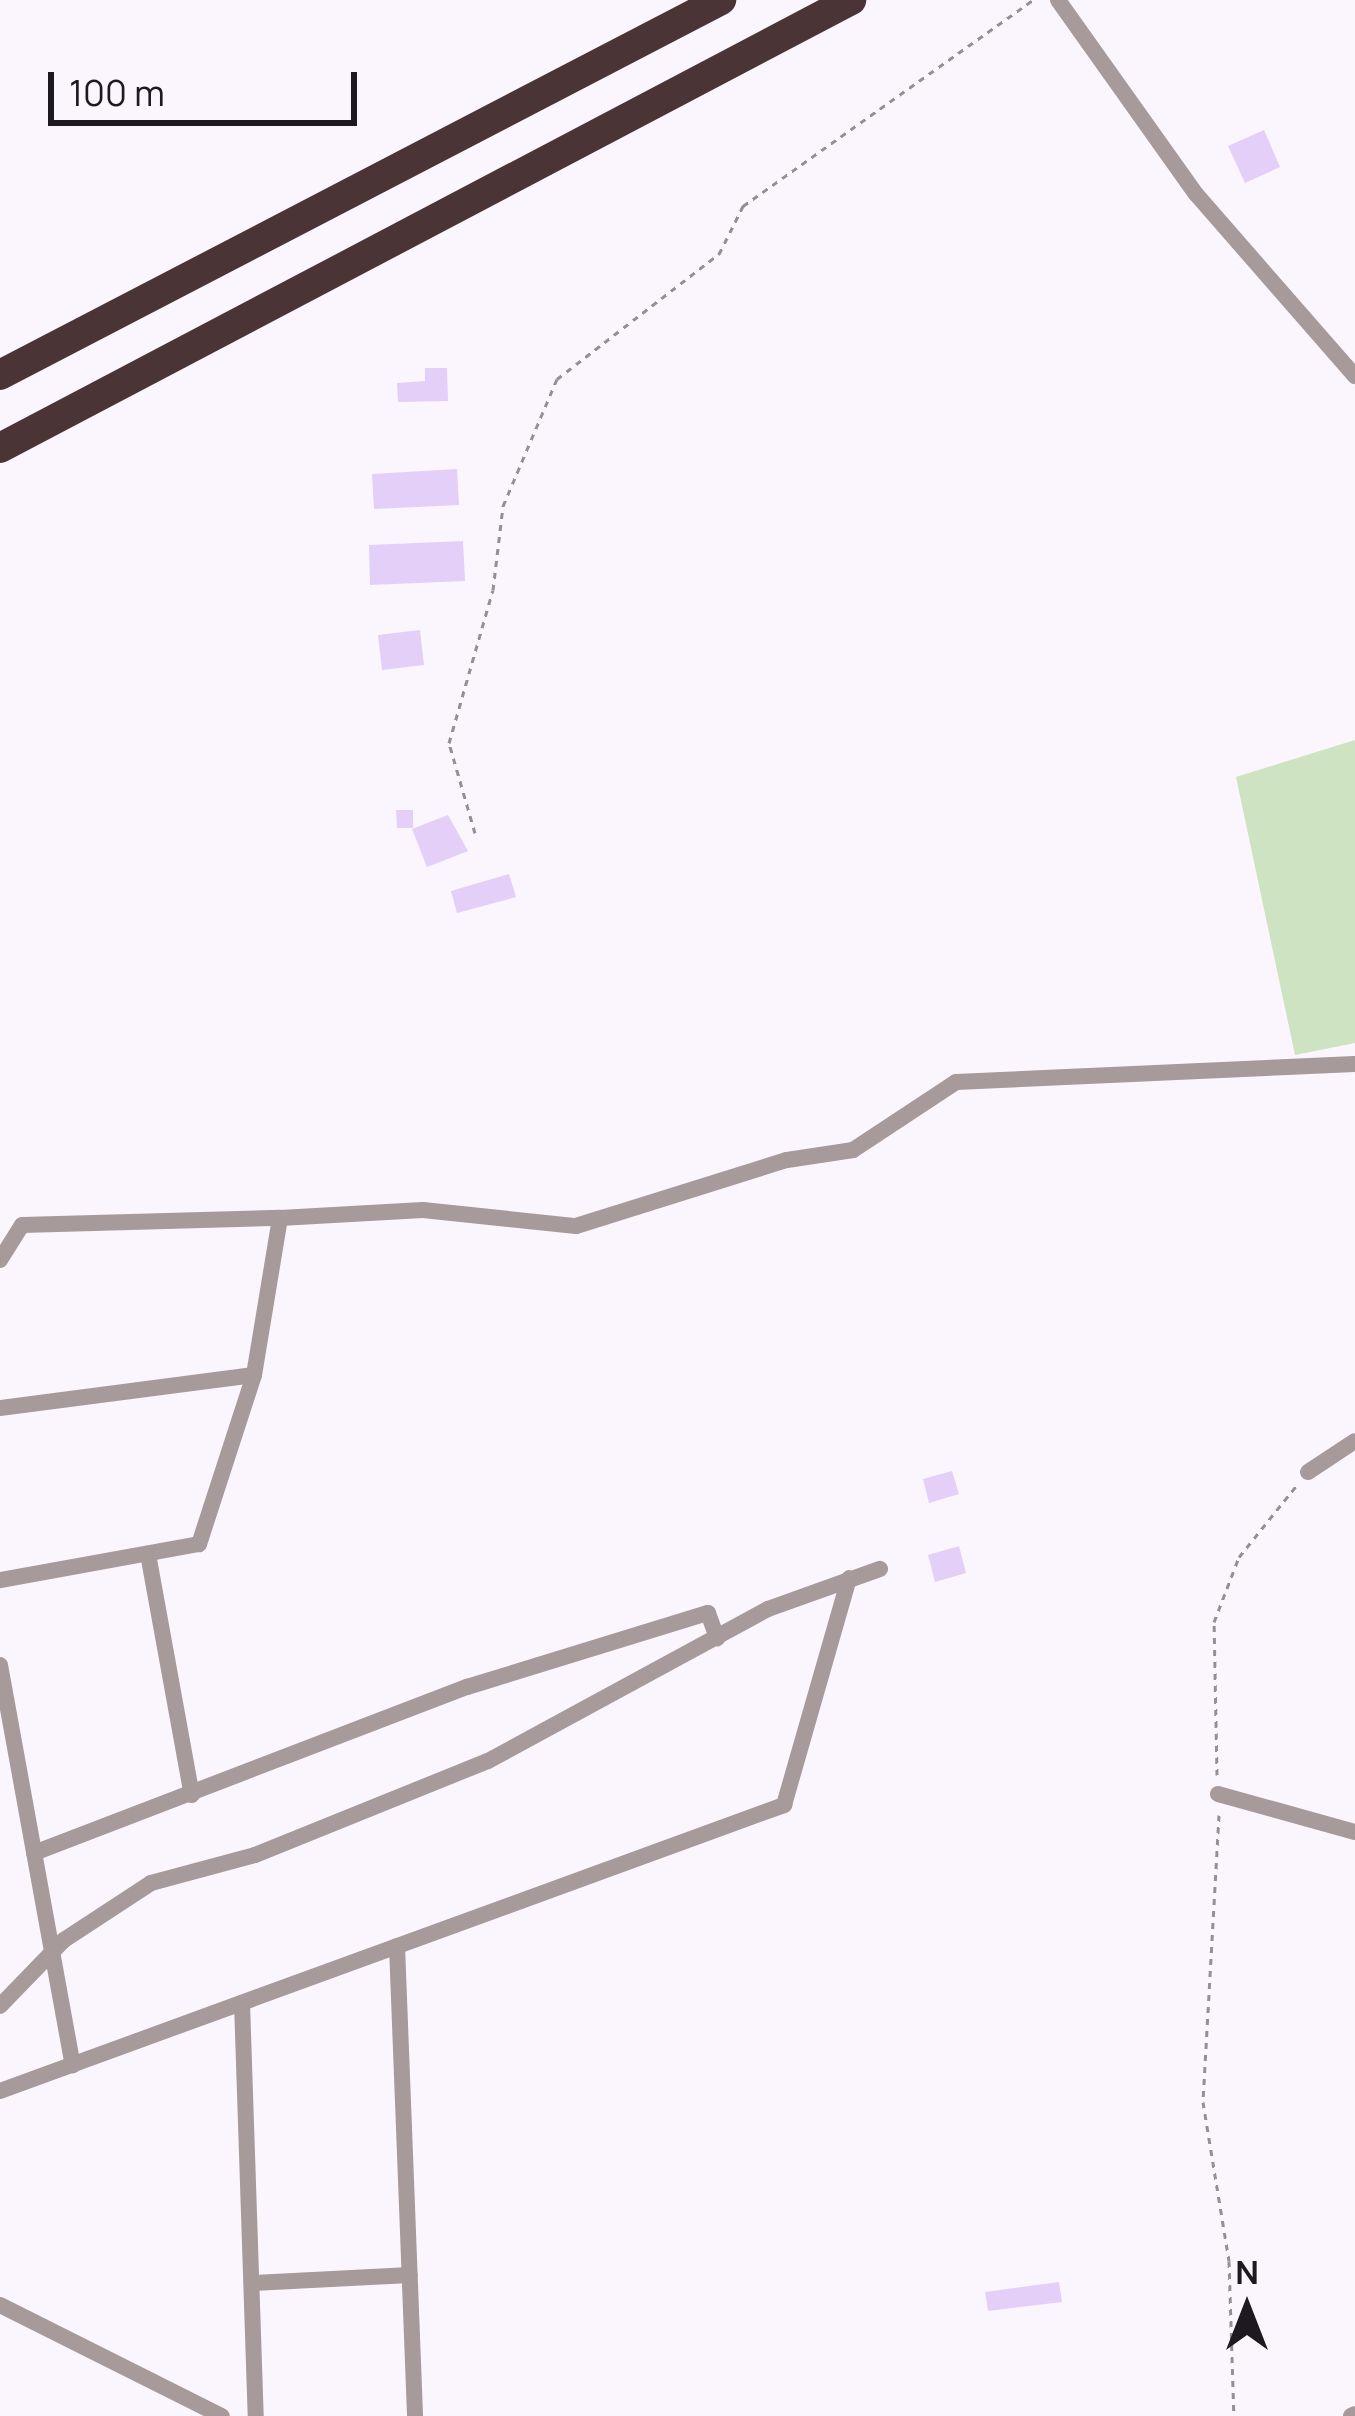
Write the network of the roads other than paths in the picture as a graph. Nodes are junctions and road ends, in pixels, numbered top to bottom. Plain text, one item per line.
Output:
1 (721, 0) edge
2 (851, 0) edge
3 (1058, 0) edge
4 (0, 375) edge
5 (1355, 376) edge
6 (0, 448) edge
7 (1355, 1064) edge
8 (280, 1217) junction
9 (0, 1261) edge
10 (254, 1375) junction
11 (0, 1408) edge
12 (1355, 1441) edge
13 (1308, 1472) road end
14 (148, 1554) junction
15 (880, 1569) dead end
16 (849, 1578) junction
17 (0, 1580) edge
18 (717, 1638) junction
19 (0, 1666) edge
20 (1218, 1794) road end
21 (192, 1796) junction
22 (1355, 1832) edge
23 (34, 1852) junction
24 (397, 1946) junction
25 (53, 1952) junction
26 (242, 2003) junction
27 (0, 2006) edge
28 (73, 2065) junction
29 (0, 2091) edge
30 (410, 2276) junction
31 (251, 2283) junction
32 (0, 2305) edge
33 (222, 2416) edge
34 (256, 2416) edge
35 (415, 2416) edge

1 - 4 highway
2 - 6 highway
3 - 5 street
7 - 8 street
8 - 9 street
8 - 10 street
10 - 11 street
10 - 14 street
12 - 13 street
14 - 17 street
14 - 21 street
15 - 16 street
16 - 18 street
16 - 24 street
18 - 21 street
18 - 25 street
19 - 23 street
20 - 22 street
21 - 23 street
23 - 25 street
24 - 26 street
24 - 30 street
25 - 27 street
25 - 28 street
26 - 28 street
26 - 31 street
28 - 29 street
30 - 31 street
30 - 35 street
31 - 34 street
32 - 33 street

